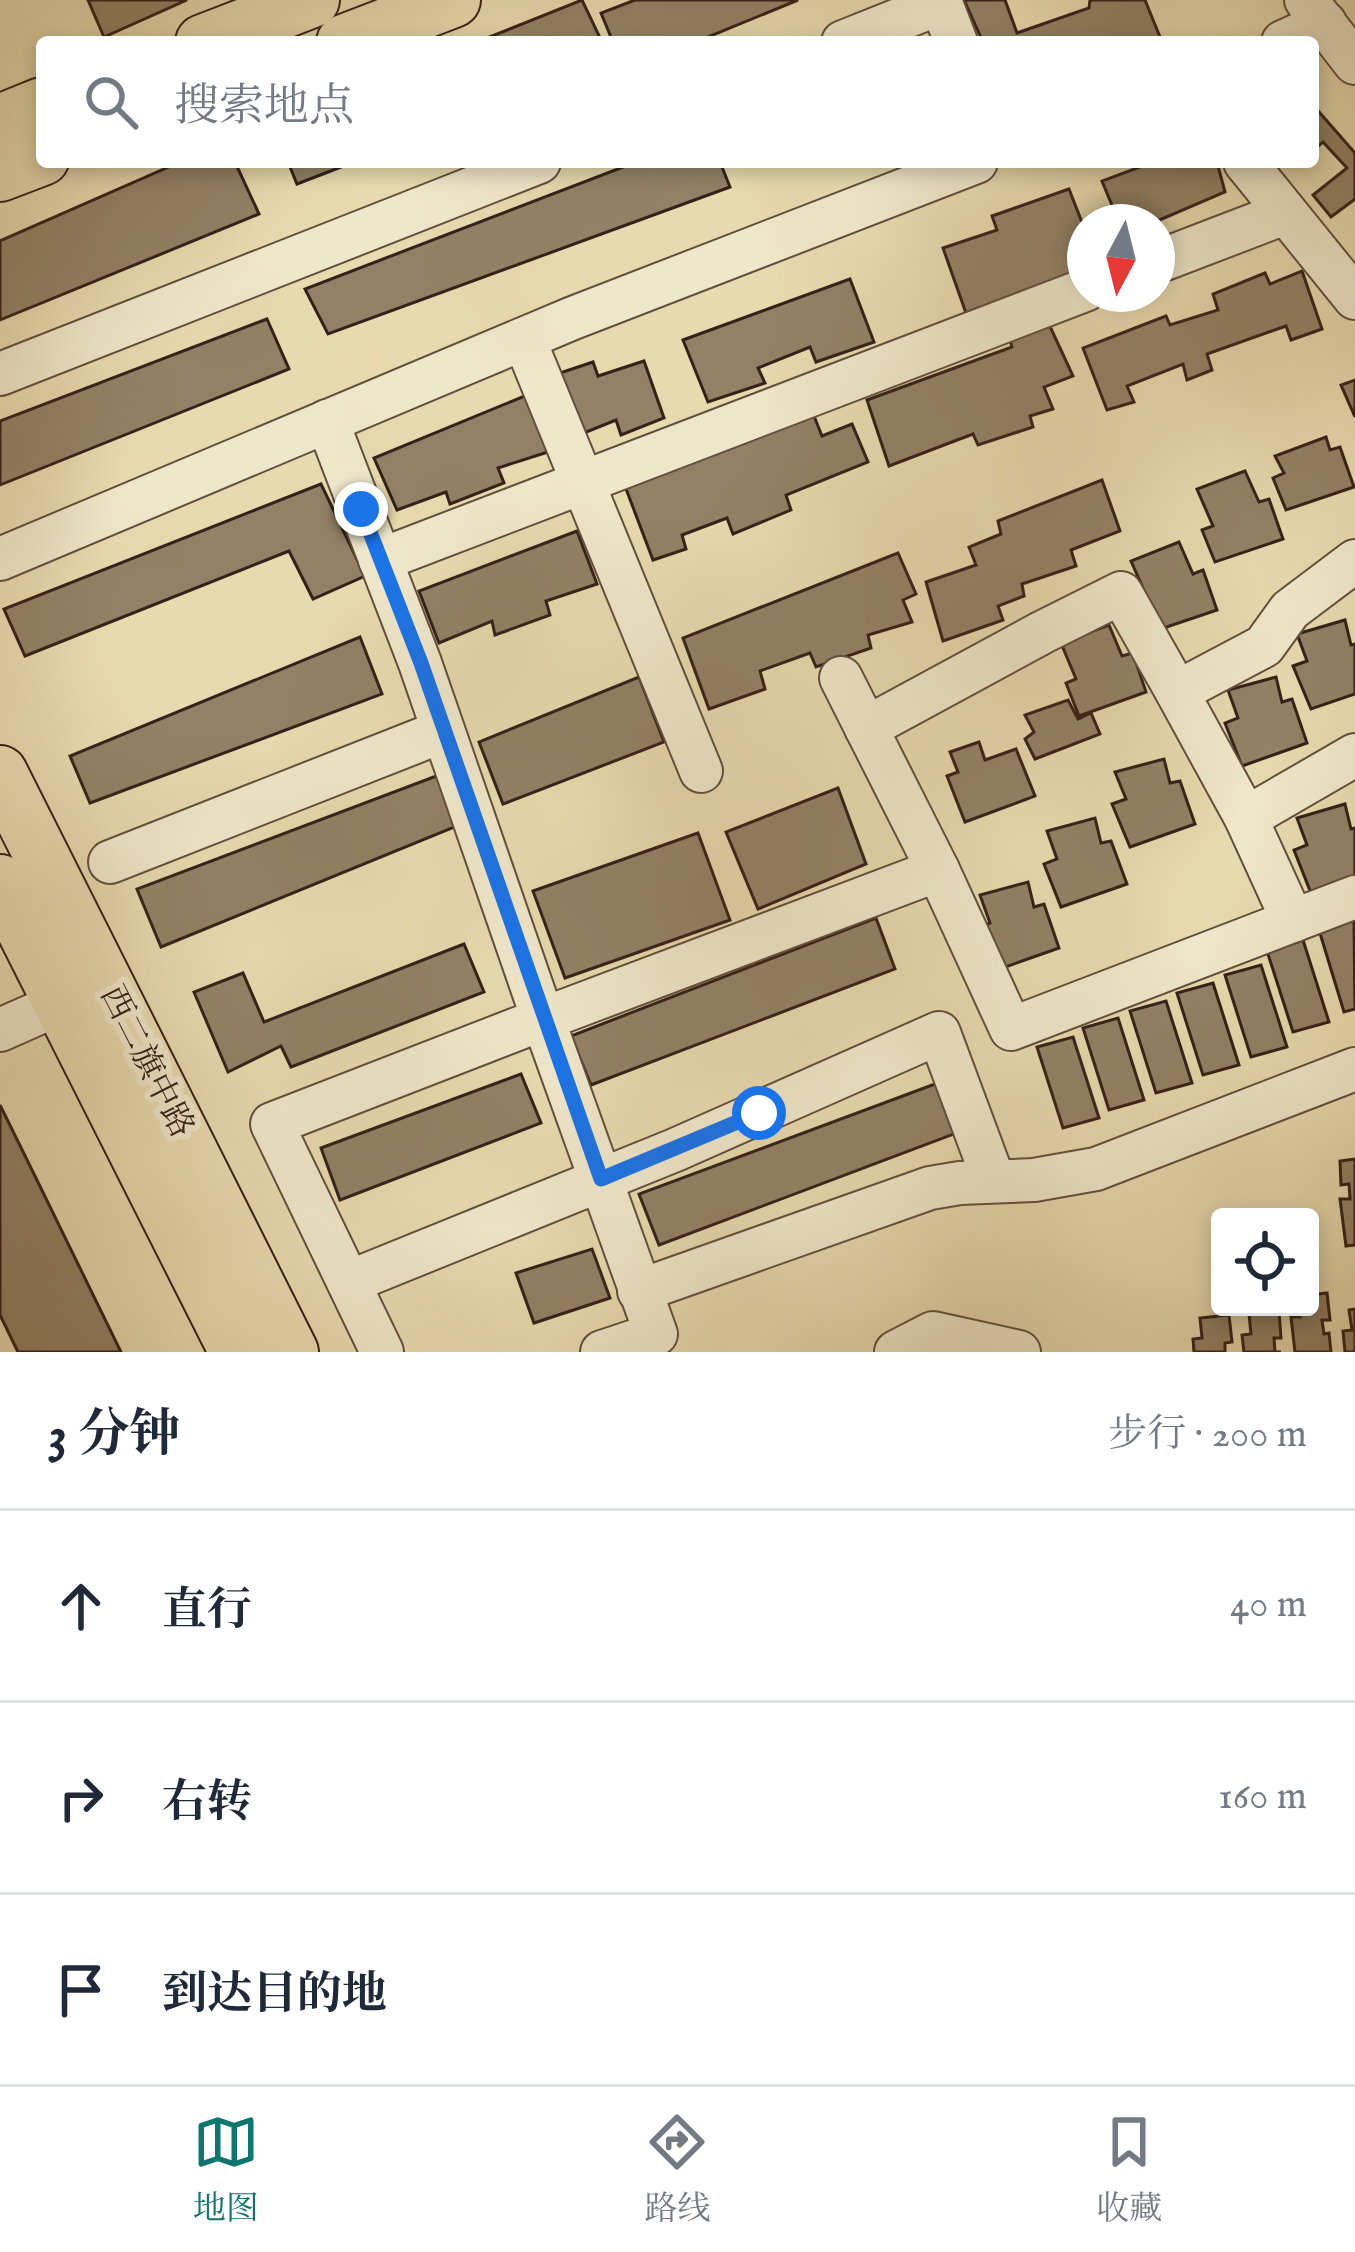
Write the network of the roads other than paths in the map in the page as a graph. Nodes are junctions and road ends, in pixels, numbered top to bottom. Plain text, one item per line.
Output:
1 (313, 0) edge
2 (453, 0) edge
3 (1316, 12) edge
4 (219, 36) edge
5 (360, 36) edge
6 (858, 36) edge
7 (954, 36) edge
8 (1290, 36) edge
9 (1355, 63) edge
10 (36, 107) edge
11 (0, 122) edge
12 (36, 160) edge
13 (523, 168) edge
14 (961, 168) edge
15 (1250, 168) edge
16 (0, 174) edge
17 (1286, 213) junction
18 (1175, 255) edge
19 (1067, 297) edge
20 (1355, 298) edge
21 (524, 339) junction
22 (0, 374) edge
23 (327, 421) junction
24 (581, 483) junction
25 (0, 559) edge
26 (380, 560) junction
27 (1355, 561) edge
28 (841, 678) dead end
29 (1177, 692) junction
30 (866, 728) junction
31 (443, 731) junction
32 (1355, 755) edge
33 (701, 771) dead end
34 (0, 773) edge
35 (1246, 818) junction
36 (110, 862) dead end
37 (938, 870) junction
38 (0, 882) edge
39 (1355, 897) edge
40 (1293, 921) junction
41 (61, 1003) junction
42 (543, 1018) junction
43 (0, 1030) edge
44 (1355, 1070) edge
45 (601, 1179) junction
46 (994, 1181) junction
47 (349, 1282) junction
48 (639, 1291) junction
49 (236, 1352) edge
50 (292, 1352) edge
51 (382, 1352) edge
52 (602, 1352) edge
53 (896, 1352) edge
54 (1019, 1352) edge

1 - 4 main road
2 - 5 main road
3 - 8 street
3 - 9 street
6 - 7 street
10 - 11 main road
12 - 16 main road
13 - 22 street
14 - 21 street
15 - 17 street
17 - 18 street
17 - 20 street
19 - 24 street
21 - 23 street
21 - 24 street
23 - 25 street
23 - 26 street
24 - 26 street
24 - 33 street
26 - 31 street
27 - 29 street
28 - 30 street
29 - 30 street
29 - 35 street
30 - 37 street
31 - 36 street
31 - 42 street
32 - 35 street
34 - 50 main road, 西二旗中路
35 - 40 street
37 - 40 street
37 - 42 street
38 - 41 main road, 西二旗中路
39 - 40 street
41 - 43 street
41 - 49 main road, 西二旗中路
42 - 45 street
42 - 47 street
44 - 46 street
45 - 46 street
45 - 47 street
45 - 48 street
46 - 48 street
47 - 51 street
48 - 52 street
53 - 54 street

